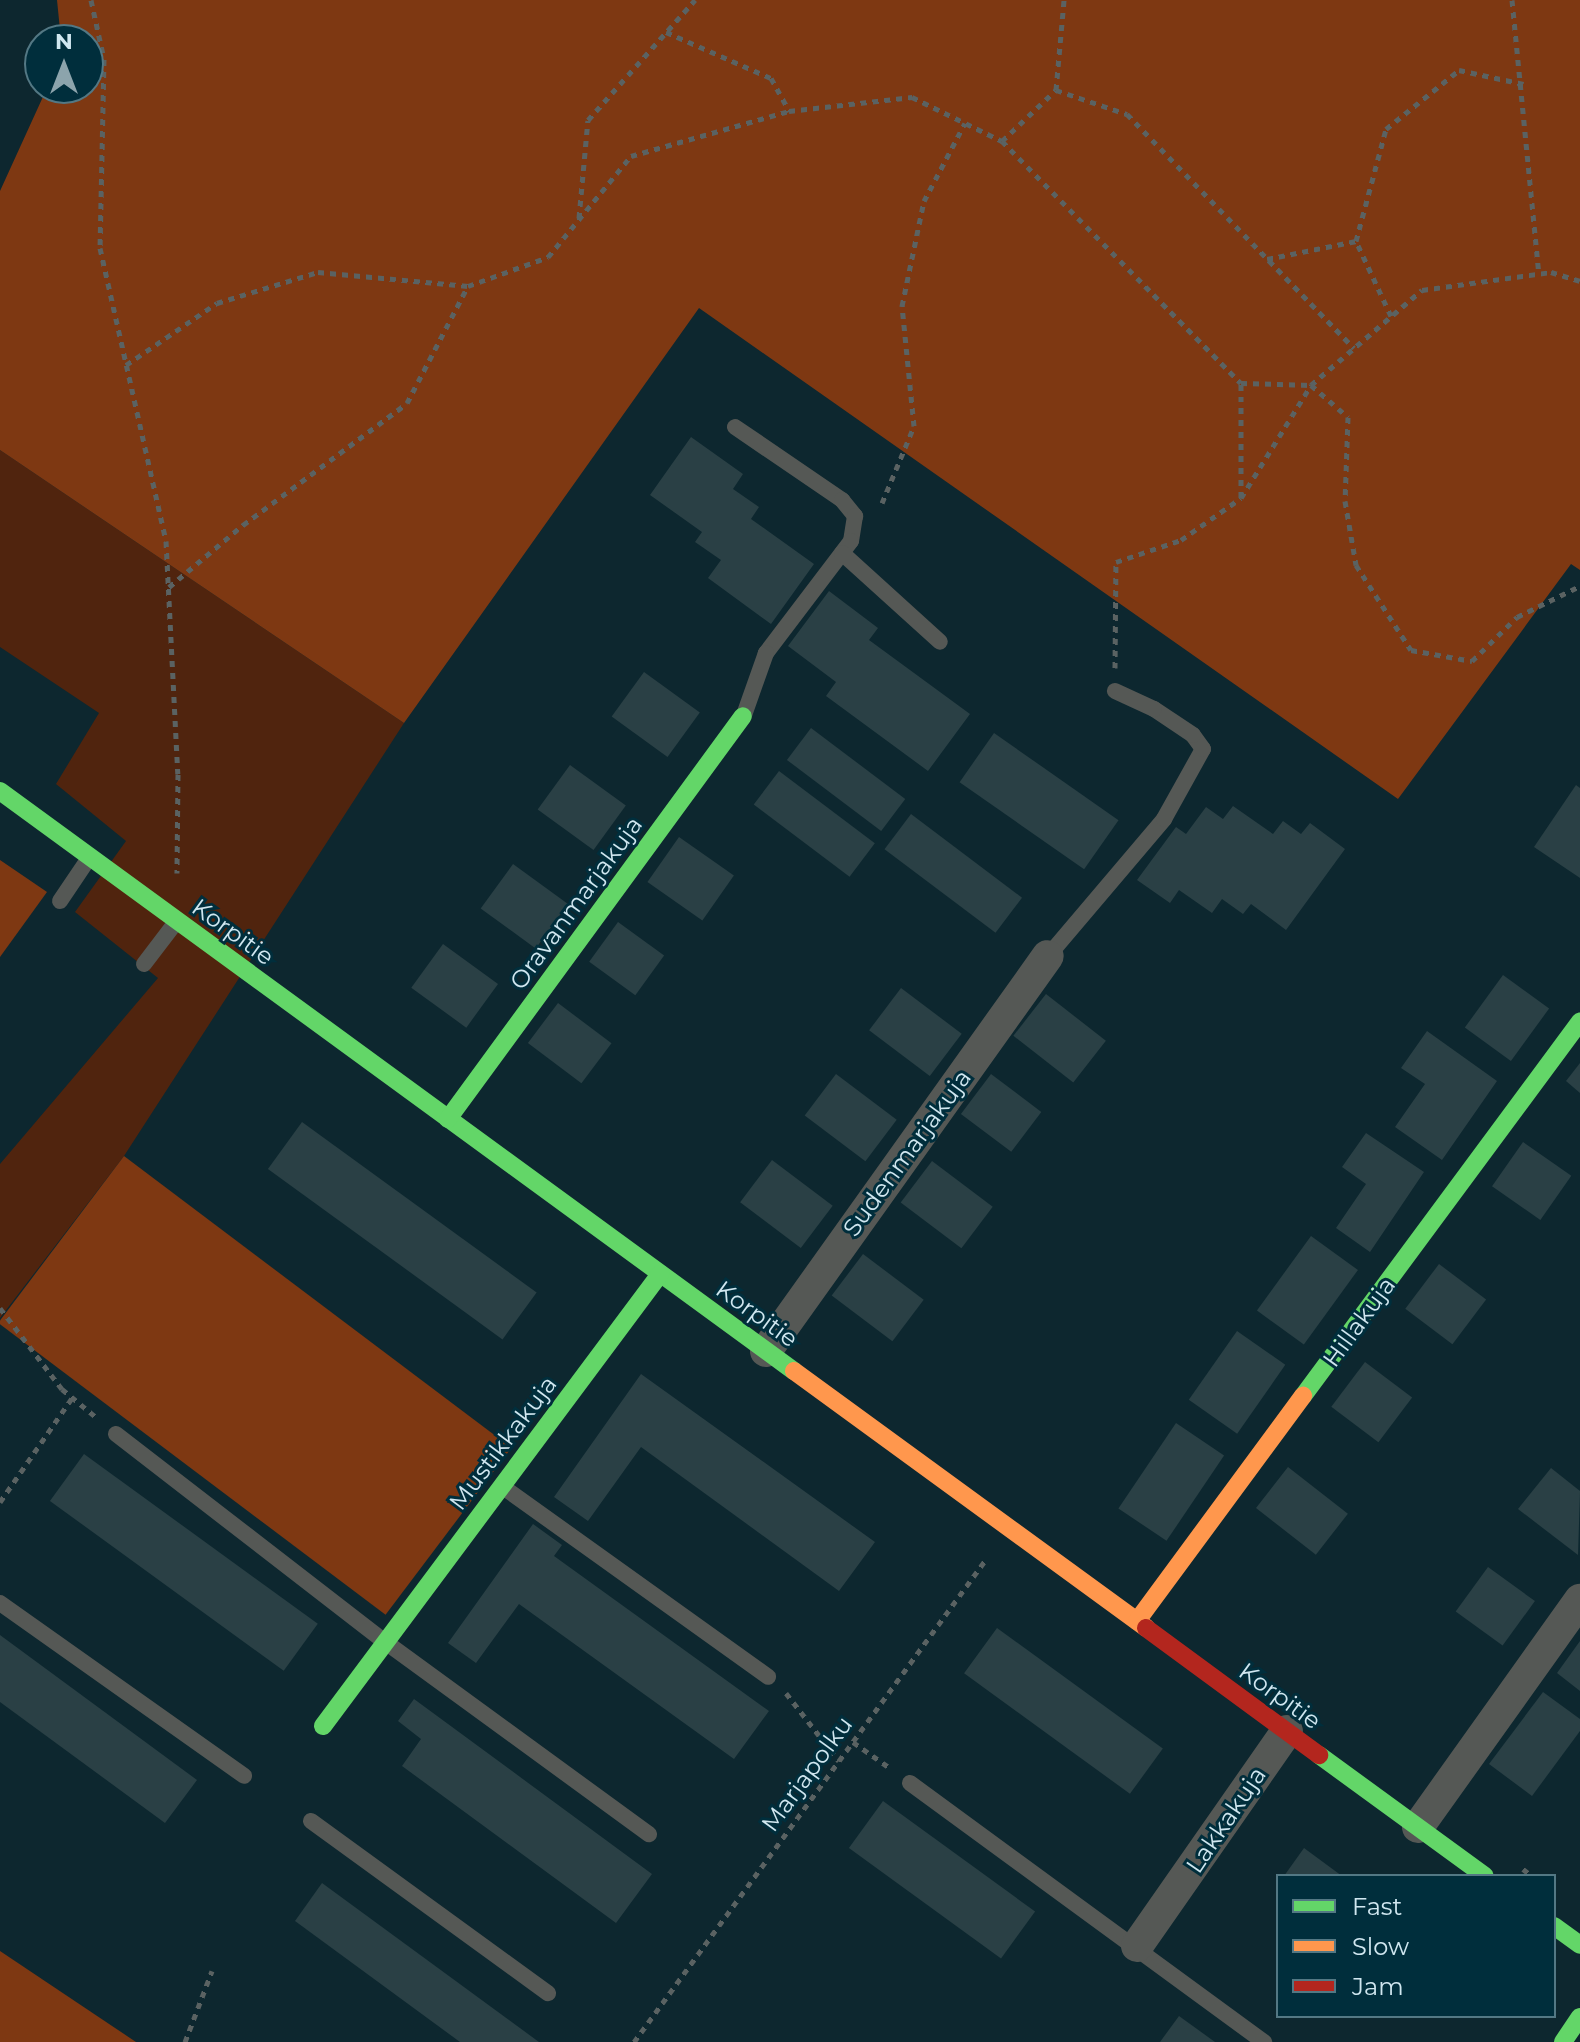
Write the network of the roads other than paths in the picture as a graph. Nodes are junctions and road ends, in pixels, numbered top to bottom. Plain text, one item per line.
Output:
1 (735, 427) dead end
2 (842, 553) junction
3 (940, 642) dead end
4 (1115, 691) road end
5 (743, 716) joint
6 (0, 791) edge
7 (90, 857) junction
8 (60, 901) dead end
9 (177, 921) junction
10 (1048, 956) joint
11 (144, 964) dead end
12 (1580, 1021) edge
13 (448, 1119) junction
14 (660, 1274) junction
15 (766, 1351) junction
16 (116, 1434) road end
17 (501, 1486) junction
18 (1580, 1600) edge
19 (0, 1603) edge
20 (1137, 1621) junction
21 (384, 1641) junction
22 (768, 1677) road end
23 (323, 1726) dead end
24 (1287, 1731) junction
25 (244, 1776) dead end
26 (910, 1783) road end
27 (311, 1821) dead end
28 (1418, 1827) junction
29 (649, 1834) dead end
30 (1482, 1874) edge
31 (1556, 1927) edge
32 (1580, 1945) edge
33 (1137, 1946) junction
34 (548, 1993) dead end
35 (1580, 2017) edge
36 (1264, 2042) edge
37 (1563, 2042) edge

1 - 2 lane
2 - 3 lane
2 - 5 lane
4 - 10 lane
5 - 13 street, Oravanmarjakuja
6 - 7 street, Korpitie
7 - 8 lane
7 - 9 street, Korpitie
9 - 11 lane
9 - 13 street, Korpitie
10 - 15 street, Sudenmarjakuja
12 - 20 street, Hillakuja
13 - 14 street, Korpitie
14 - 15 street, Korpitie
14 - 17 street, Mustikkakuja
15 - 20 street, Korpitie
16 - 21 lane
17 - 21 street, Mustikkakuja
17 - 22 lane
18 - 28 street
19 - 25 lane
20 - 24 street, Korpitie
21 - 23 street, Mustikkakuja
21 - 29 lane
24 - 28 street, Korpitie
24 - 33 street, Lakkakuja
26 - 33 lane
27 - 34 lane
28 - 30 street, Korpitie
31 - 32 street
33 - 36 lane
35 - 37 street

